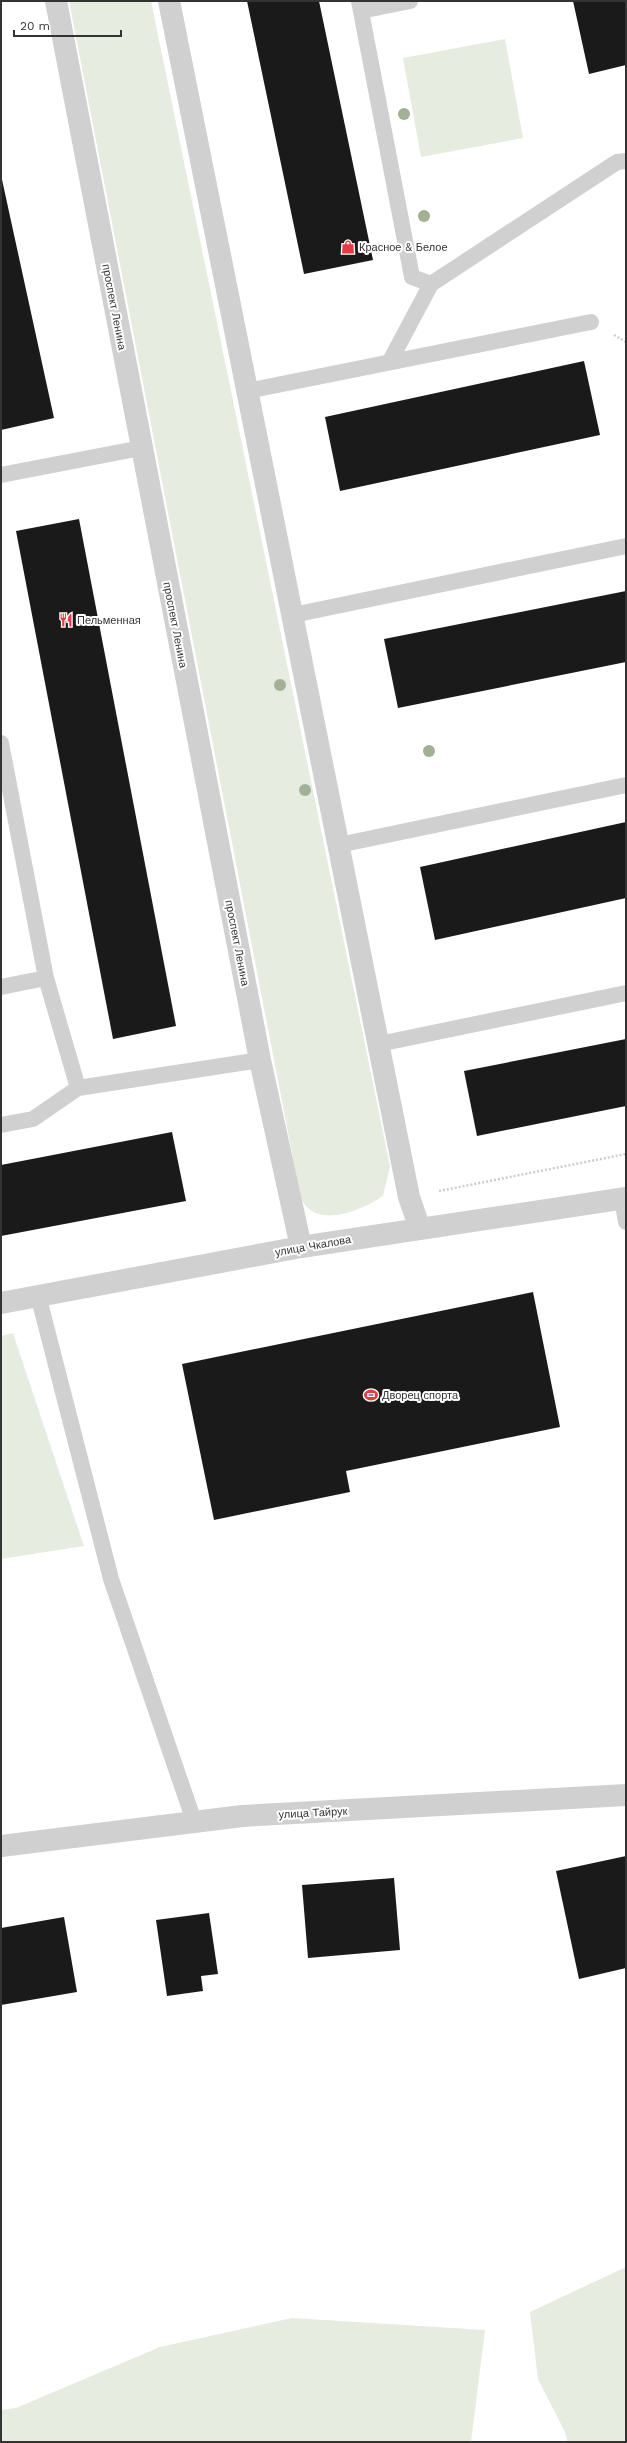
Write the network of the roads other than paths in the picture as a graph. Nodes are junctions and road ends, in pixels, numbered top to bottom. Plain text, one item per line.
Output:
1 (56, 1) edge
2 (169, 1) edge
3 (410, 1) edge
4 (360, 6) edge
5 (626, 161) edge
6 (431, 284) junction
7 (591, 322) dead end
8 (390, 361) junction
9 (247, 391) junction
10 (141, 448) junction
11 (1, 476) edge
12 (626, 546) edge
13 (293, 615) junction
14 (1, 743) edge
15 (626, 785) edge
16 (339, 845) junction
17 (46, 978) junction
18 (1, 987) edge
19 (626, 993) edge
20 (379, 1044) junction
21 (260, 1060) junction
22 (78, 1088) junction
23 (1, 1125) edge
24 (624, 1198) edge
25 (626, 1222) edge
26 (420, 1228) junction
27 (301, 1247) junction
28 (38, 1296) junction
29 (1, 1303) edge
30 (626, 1795) edge
31 (195, 1824) junction
32 (1, 1846) edge

1 - 10 street, проспект Ленина
2 - 9 street
3 - 4 lane
4 - 6 lane
5 - 6 lane
6 - 8 lane
7 - 8 lane
8 - 9 lane
9 - 13 street
10 - 11 lane
10 - 21 street, проспект Ленина
12 - 13 lane
13 - 16 street
14 - 17 lane
15 - 16 lane
16 - 20 street
17 - 18 lane
17 - 22 lane
19 - 20 lane
20 - 26 street
21 - 22 lane
21 - 27 street, проспект Ленина
22 - 23 lane
24 - 25 lane
24 - 26 street, улица Чкалова
26 - 27 street, улица Чкалова
27 - 28 street, улица Чкалова
28 - 29 street, улица Чкалова
28 - 31 lane
30 - 31 street, улица Тайрук
31 - 32 street, улица Тайрук

